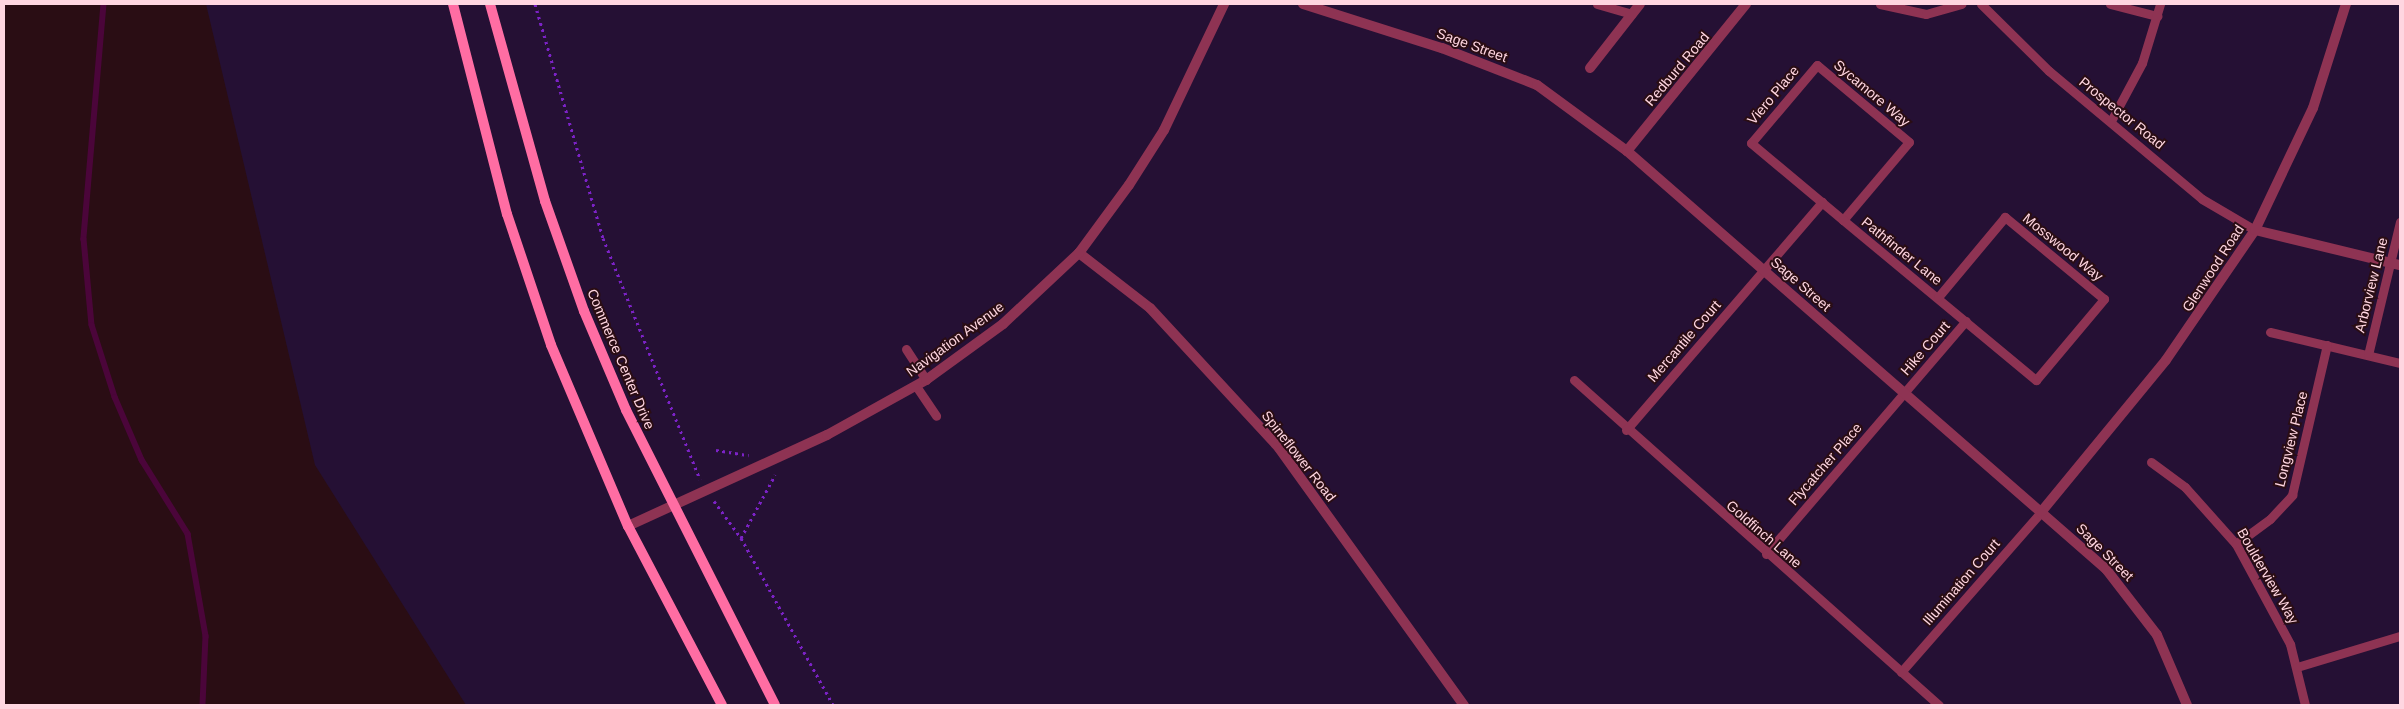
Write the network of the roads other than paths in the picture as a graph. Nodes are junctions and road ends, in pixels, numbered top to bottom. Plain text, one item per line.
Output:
1 (452, 4) edge
2 (490, 4) edge
3 (1224, 4) edge
4 (1303, 4) edge
5 (1597, 4) edge
6 (1640, 4) edge
7 (1746, 4) edge
8 (1880, 4) edge
9 (1962, 4) edge
10 (1981, 4) edge
11 (2110, 4) edge
12 (2160, 4) edge
13 (2346, 4) edge
14 (1632, 14) junction
15 (2157, 16) junction
16 (1817, 65) joint
17 (1590, 68) dead end
18 (2111, 121) junction
19 (1751, 143) joint
20 (1627, 151) junction
21 (1822, 202) junction
22 (1843, 220) junction
23 (2400, 222) edge
24 (2255, 230) junction
25 (1079, 253) junction
26 (2395, 264) edge
27 (1764, 270) junction
28 (1938, 298) junction
29 (1966, 321) junction
30 (2270, 332) dead end
31 (2327, 345) junction
32 (906, 349) dead end
33 (2368, 355) junction
34 (2400, 363) edge
35 (926, 380) junction
36 (1574, 380) dead end
37 (2036, 380) joint
38 (916, 386) junction
39 (1904, 392) junction
40 (936, 416) dead end
41 (1626, 430) junction
42 (2151, 462) dead end
43 (673, 507) junction
44 (2042, 511) junction
45 (628, 526) junction
46 (2236, 544) junction
47 (1766, 554) junction
48 (2400, 636) edge
49 (2297, 667) junction
50 (1901, 672) junction
51 (722, 705) edge
52 (776, 705) edge
53 (1464, 705) edge
54 (1939, 705) edge
55 (2187, 705) edge
56 (2305, 705) edge

1 - 45 main road
2 - 43 main road, Commerce Center Drive
3 - 25 street, Navigation Avenue
4 - 20 street, Sage Street
5 - 14 lane
6 - 14 street
7 - 20 street, Redburd Road
8 - 9 lane
10 - 18 lane, Prospector Road
11 - 15 lane
12 - 15 lane
13 - 24 street, Glenwood Road
14 - 17 street
15 - 18 lane
16 - 19 lane, Viero Place
16 - 22 lane, Sycamore Way
18 - 24 lane, Prospector Road
19 - 21 lane, Pathfinder Lane
20 - 27 street, Sage Street
21 - 22 lane, Pathfinder Lane
21 - 27 lane, Mercantile Court
22 - 28 lane, Pathfinder Lane
23 - 26 lane, Arborview Lane
24 - 26 street
24 - 44 street, Glenwood Road
25 - 35 street, Navigation Avenue
25 - 53 street, Spineflower Road
26 - 33 lane, Arborview Lane
27 - 39 street, Sage Street
27 - 41 lane, Mercantile Court
28 - 29 lane, Pathfinder Lane
28 - 37 lane, Mosswood Way
29 - 37 lane, Pathfinder Lane
29 - 39 lane, Hike Court
30 - 31 lane
31 - 33 lane
31 - 46 lane, Longview Place
32 - 35 lane
33 - 34 lane
35 - 38 street, Navigation Avenue
36 - 41 lane, Goldfinch Lane
38 - 40 lane
38 - 43 street, Navigation Avenue
39 - 44 street, Sage Street
39 - 47 lane, Flycatcher Place
41 - 47 lane, Goldfinch Lane
42 - 46 lane, Boulderview Way
43 - 45 street, Navigation Avenue
43 - 52 main road, Commerce Center Drive
44 - 50 lane, Illumination Court
44 - 55 street, Sage Street
45 - 51 main road
46 - 49 lane, Boulderview Way
47 - 50 lane, Goldfinch Lane
48 - 49 lane
49 - 56 lane, Boulderview Way
50 - 54 lane, Goldfinch Lane

